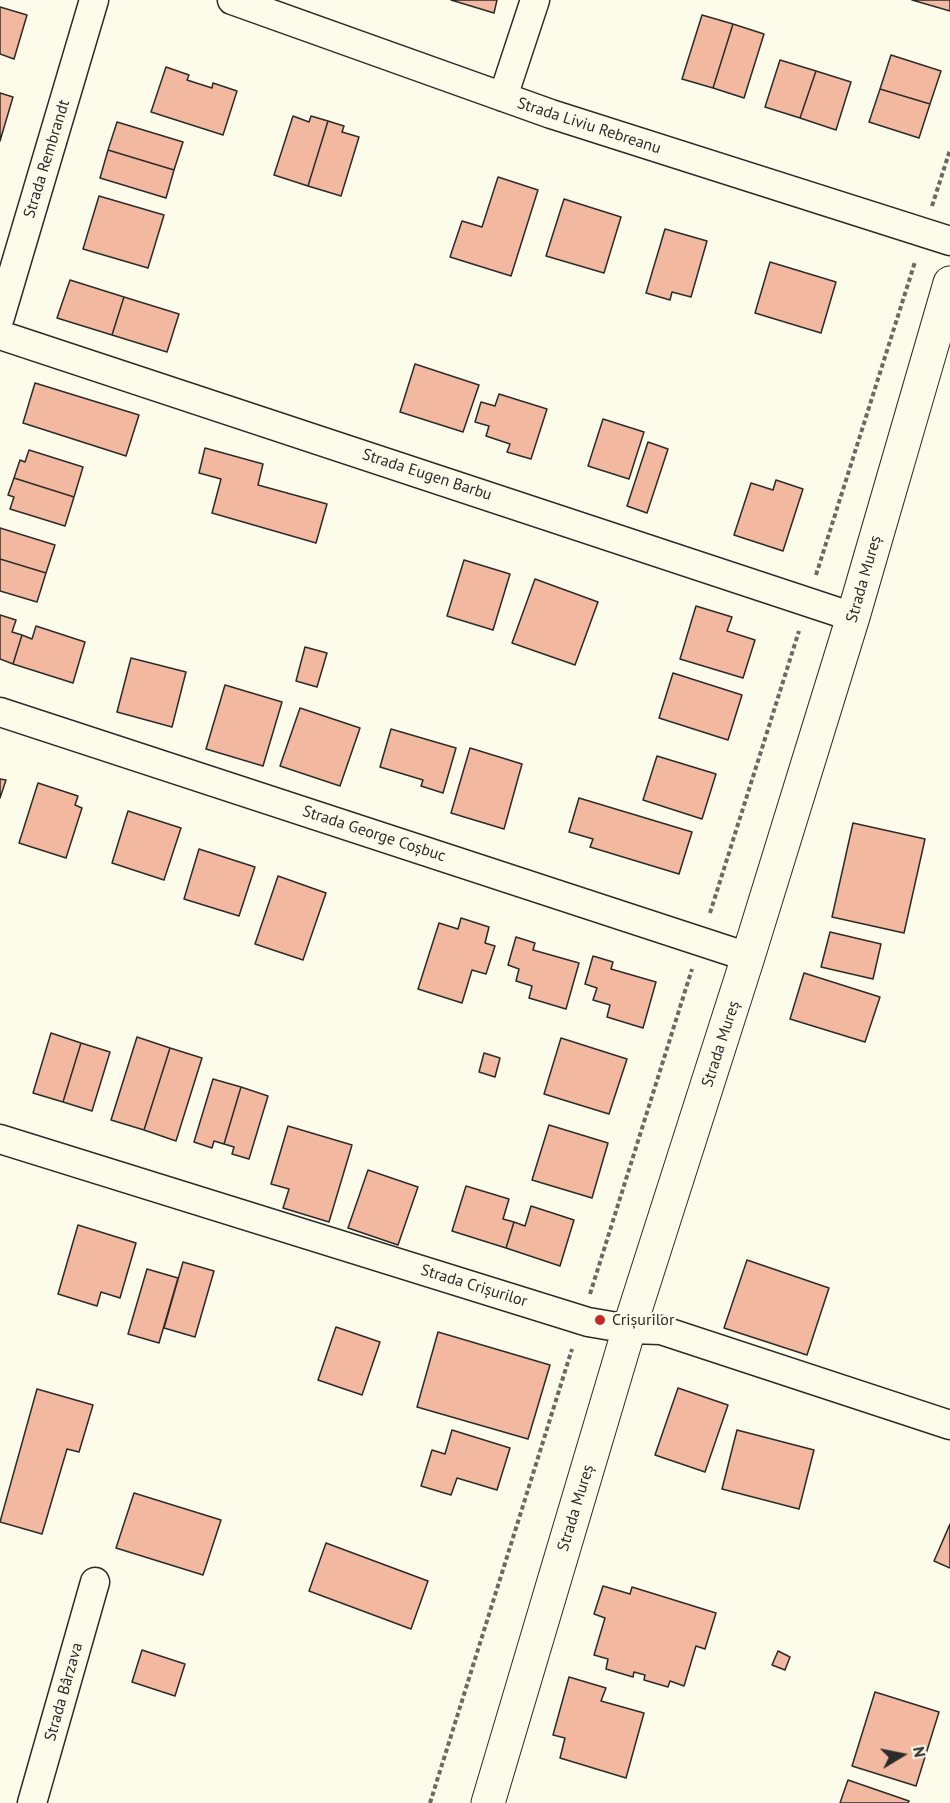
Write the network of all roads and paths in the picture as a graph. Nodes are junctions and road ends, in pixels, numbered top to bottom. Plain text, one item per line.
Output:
1 (94, 0) edge
2 (232, 0) edge
3 (535, 0) edge
4 (503, 97) junction
5 (950, 150) edge
6 (937, 237) edge
7 (950, 284) edge
8 (0, 318) edge
9 (0, 335) edge
10 (808, 602) junction
11 (853, 617) junction
12 (0, 712) edge
13 (701, 941) junction
14 (748, 957) junction
15 (0, 1139) edge
16 (582, 1320) junction
17 (629, 1329) junction
18 (950, 1425) edge
19 (95, 1582) dead end
20 (32, 1803) edge
21 (430, 1803) edge
22 (488, 1803) edge

1 - 8 street, Strada Rembrandt
2 - 4 street, Strada Liviu Rebreanu
3 - 4 street
4 - 6 street, Strada Liviu Rebreanu
5 - 6 path
6 - 10 path
7 - 11 street, Strada Mureș
9 - 10 street, Strada Eugen Barbu
10 - 11 street, Strada Eugen Barbu
10 - 13 path
11 - 14 street, Strada Mureș
12 - 13 street, Strada George Coșbuc
13 - 14 street, Strada George Coșbuc
13 - 16 path
14 - 17 street, Strada Mureș
15 - 16 street, Strada Crișurilor
16 - 17 street, Strada Crișurilor
16 - 21 path
17 - 18 street, Strada Crișurilor
17 - 22 street, Strada Mureș
19 - 20 street, Strada Bârzava

